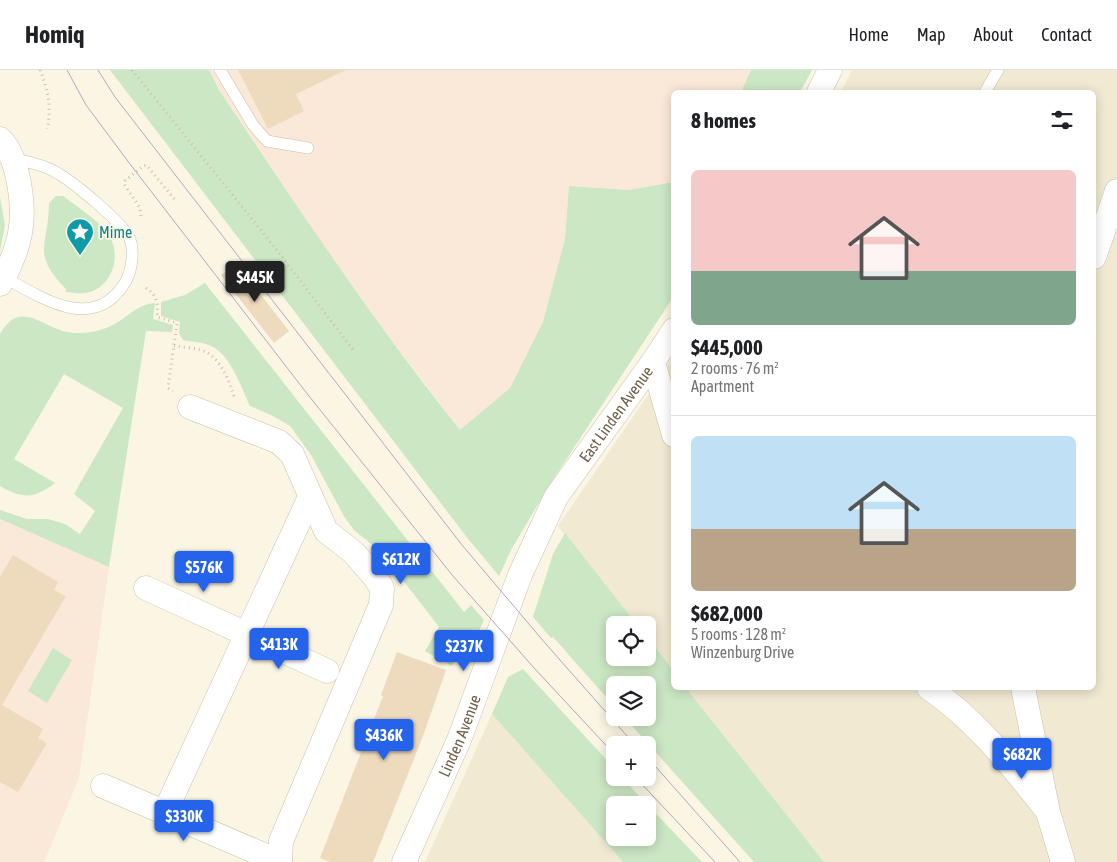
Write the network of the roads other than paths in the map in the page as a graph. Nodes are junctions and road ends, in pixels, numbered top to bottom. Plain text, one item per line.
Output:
1 (220, 70) edge
2 (830, 70) edge
3 (998, 70) edge
4 (820, 90) edge
5 (986, 90) edge
6 (308, 148) dead end
7 (6, 149) edge
8 (1117, 191) edge
9 (1096, 251) edge
10 (2, 281) edge
11 (671, 335) edge
12 (654, 362) junction
13 (190, 407) dead end
14 (671, 424) edge
15 (310, 497) junction
16 (556, 497) joint
17 (146, 588) dead end
18 (247, 634) junction
19 (326, 671) dead end
20 (932, 690) edge
21 (1023, 690) edge
22 (104, 786) dead end
23 (165, 812) junction
24 (1048, 812) junction
25 (273, 861) edge
26 (404, 862) edge
27 (1063, 862) edge

1 - 6 lane
2 - 4 street
3 - 5 lane
7 - 10 street
7 - 10 lane
8 - 9 street
11 - 12 street, East Linden Avenue
12 - 14 street
12 - 16 street, East Linden Avenue
13 - 15 street
15 - 18 street
15 - 25 street
16 - 26 street, Linden Avenue
17 - 18 street
18 - 19 street
18 - 23 street
20 - 24 street
21 - 24 street
22 - 23 street
23 - 25 street
24 - 27 street

